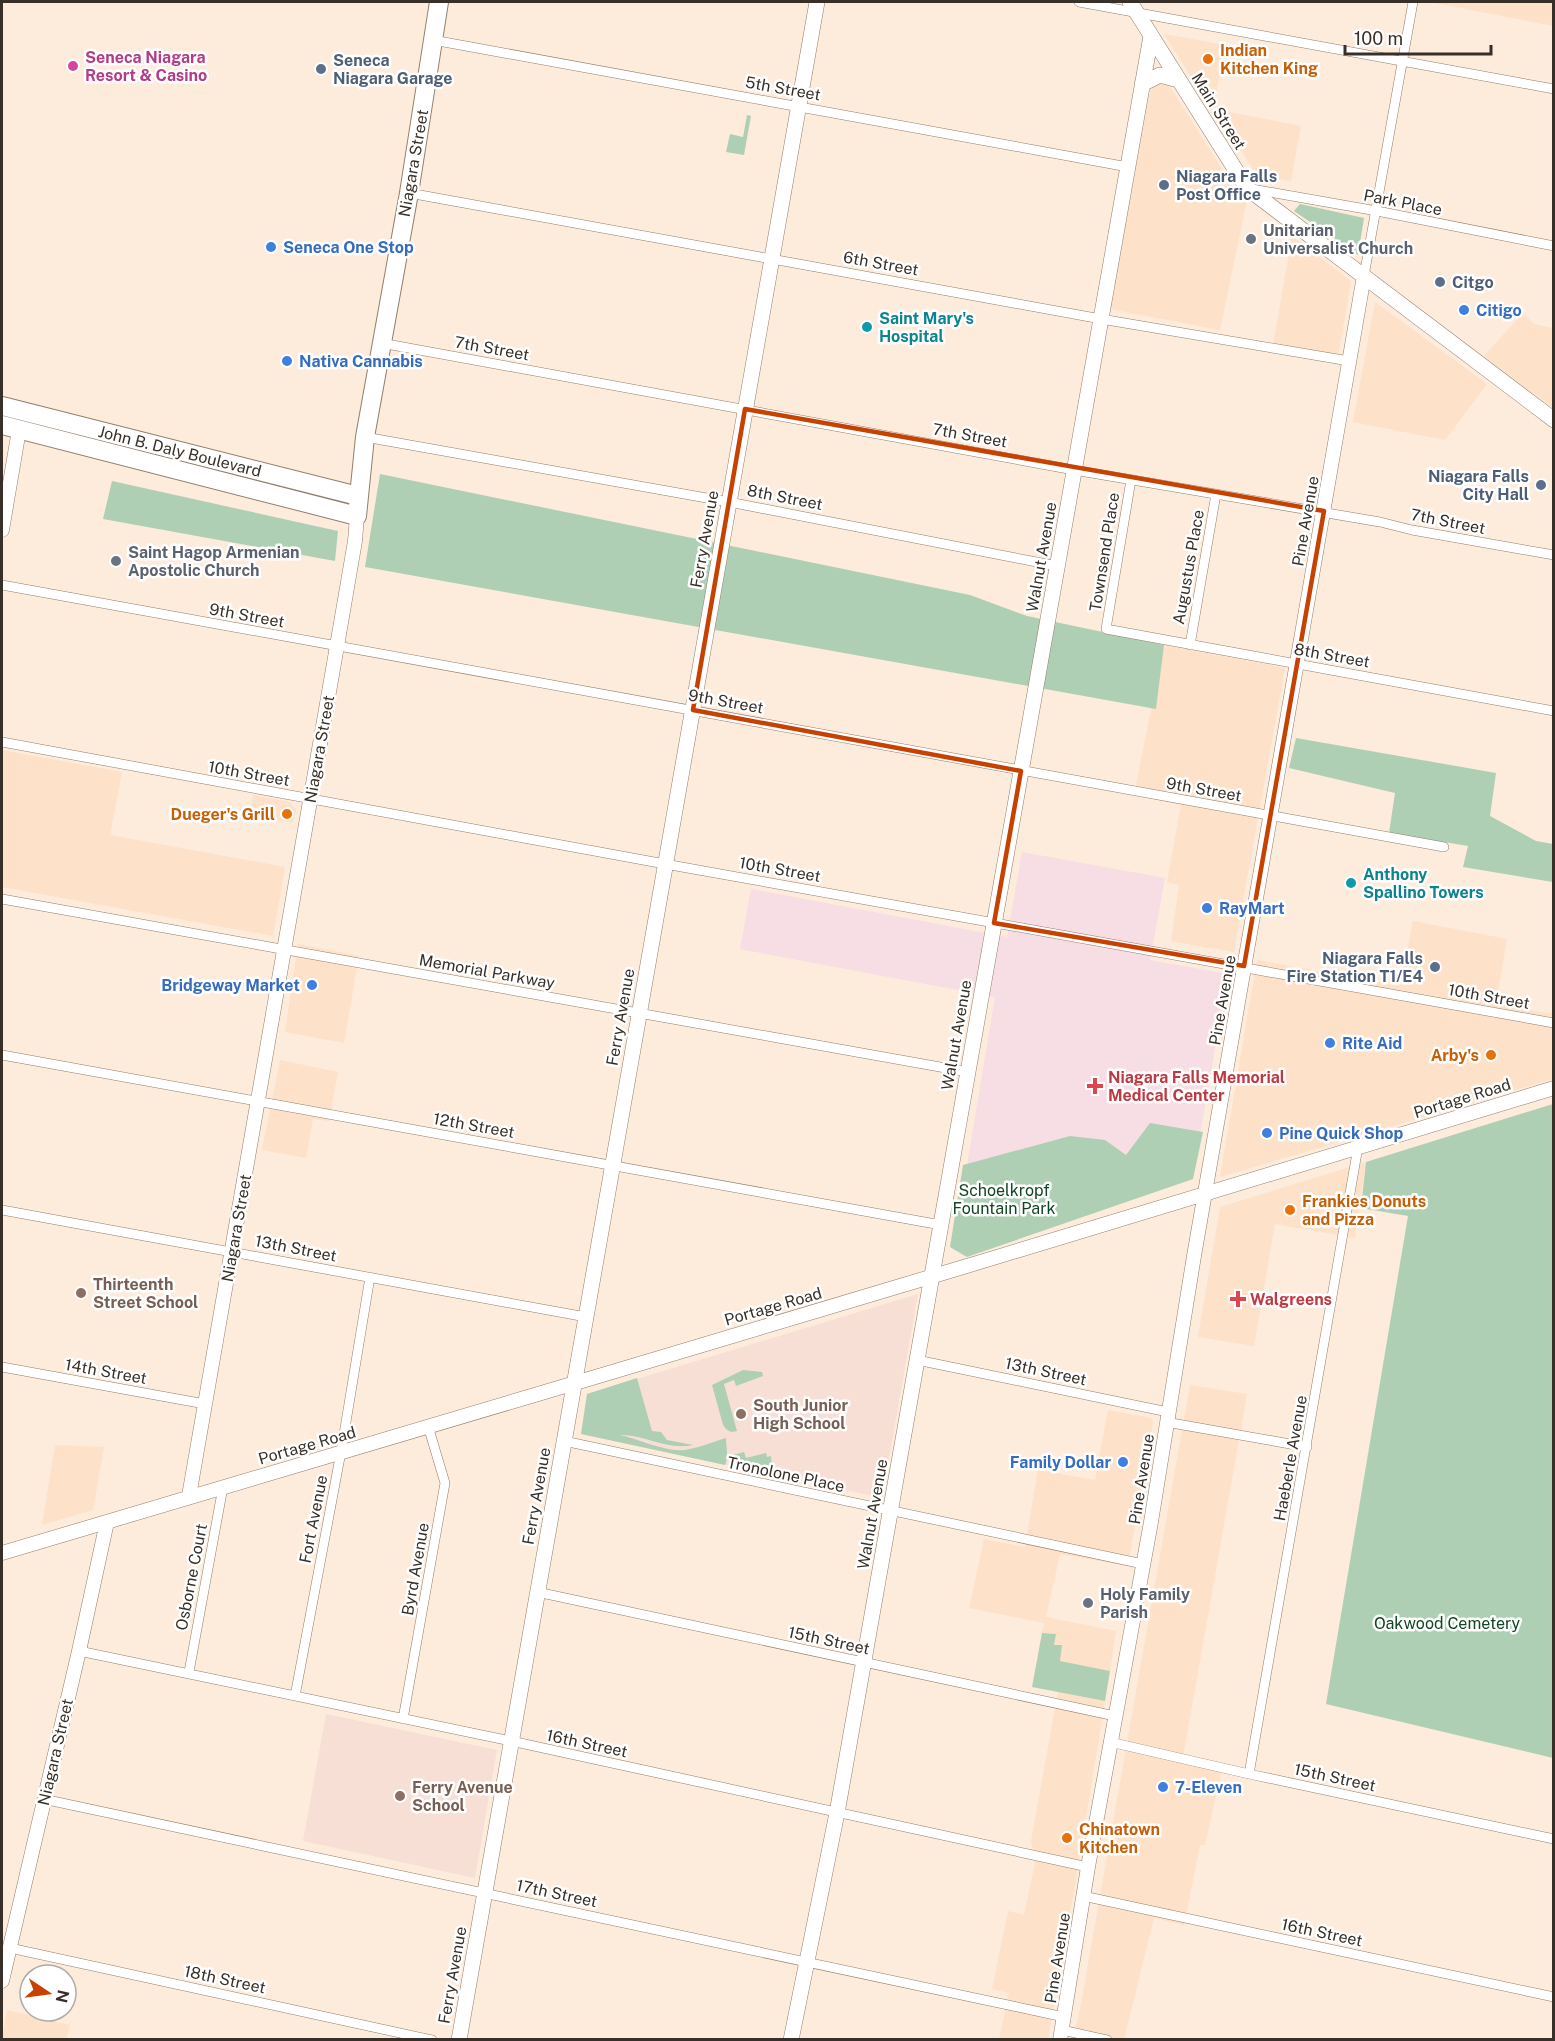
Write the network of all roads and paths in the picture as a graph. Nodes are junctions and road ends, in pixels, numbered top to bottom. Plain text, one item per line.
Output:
1 (439, 2) edge
2 (817, 2) edge
3 (1079, 2) edge
4 (1413, 2) edge
5 (1133, 7) edge
6 (1151, 36) junction
7 (433, 40) junction
8 (1403, 60) junction
9 (1178, 80) junction
10 (1142, 84) junction
11 (1554, 89) edge
12 (799, 106) junction
13 (1128, 167) junction
14 (1247, 188) junction
15 (409, 193) junction
16 (1377, 211) junction
17 (1554, 246) edge
18 (772, 259) junction
19 (1364, 276) junction
20 (1101, 319) junction
21 (381, 343) junction
22 (1349, 361) junction
23 (2, 406) edge
24 (746, 409) junction
25 (1554, 420) edge
26 (10, 427) edge
27 (365, 437) junction
28 (1074, 470) junction
29 (1131, 480) junction
30 (1216, 494) junction
31 (358, 496) junction
32 (729, 502) junction
33 (1324, 512) junction
34 (357, 516) junction
35 (2, 530) edge
36 (1554, 555) edge
37 (1057, 566) junction
38 (2, 585) edge
39 (1106, 629) joint
40 (1190, 645) junction
41 (337, 646) junction
42 (1296, 664) junction
43 (693, 710) junction
44 (1554, 711) edge
45 (2, 742) edge
46 (1021, 771) junction
47 (310, 799) junction
48 (1270, 816) junction
49 (1444, 847) dead end
50 (665, 864) junction
51 (2, 899) edge
52 (994, 923) junction
53 (284, 951) junction
54 (1244, 966) junction
55 (639, 1014) junction
56 (1554, 1023) edge
57 (2, 1055) edge
58 (968, 1072) junction
59 (1554, 1088) edge
60 (258, 1101) junction
61 (1358, 1147) junction
62 (612, 1166) junction
63 (1205, 1192) junction
64 (2, 1210) edge
65 (941, 1225) junction
66 (231, 1251) junction
67 (370, 1277) junction
68 (932, 1277) junction
69 (586, 1317) junction
70 (917, 1360) junction
71 (2, 1367) edge
72 (574, 1382) junction
73 (205, 1404) junction
74 (1167, 1417) junction
75 (428, 1426) junction
76 (564, 1441) junction
77 (1307, 1446) junction
78 (340, 1452) junction
79 (223, 1487) junction
80 (189, 1496) junction
81 (890, 1512) junction
82 (107, 1522) junction
83 (2, 1553) edge
84 (1143, 1564) junction
85 (537, 1592) junction
86 (79, 1651) junction
87 (864, 1662) junction
88 (189, 1672) junction
89 (295, 1696) junction
90 (1115, 1716) junction
91 (403, 1719) junction
92 (511, 1741) junction
93 (1110, 1742) junction
94 (1249, 1774) junction
95 (44, 1799) junction
96 (837, 1812) junction
97 (1554, 1839) edge
98 (1088, 1867) junction
99 (484, 1893) junction
100 (1083, 1896) junction
101 (10, 1948) junction
102 (807, 1962) junction
103 (2, 1981) edge
104 (1554, 1998) edge
105 (1062, 2029) edge
106 (432, 2040) edge
107 (459, 2040) edge
108 (791, 2040) edge
109 (1107, 2040) edge

1 - 7 highway, Niagara Street
2 - 12 main road, Ferry Avenue
3 - 5 street
4 - 8 street, Pine Avenue
5 - 6 main road, Main Street
5 - 8 street
6 - 9 main road, Main Street
6 - 10 main road, Walnut Avenue
7 - 12 street, 5th Street
7 - 15 highway, Niagara Street
8 - 11 street
8 - 16 street, Pine Avenue
9 - 10 main road
9 - 14 main road, Main Street
10 - 13 main road, Walnut Avenue
12 - 13 street, 5th Street
12 - 18 main road, Ferry Avenue
13 - 20 main road, Walnut Avenue
14 - 16 street, Park Place
14 - 19 main road, Main Street
15 - 18 street, 6th Street
15 - 21 highway, Niagara Street
16 - 17 street, Park Place
16 - 19 street, Pine Avenue
18 - 20 street, 6th Street
18 - 24 main road, Ferry Avenue
19 - 22 street, Pine Avenue
19 - 25 main road, Main Street
20 - 22 street, 6th Street
20 - 28 main road, Walnut Avenue
21 - 24 street, 7th Street
21 - 27 highway, Niagara Street
22 - 33 street, Pine Avenue
23 - 31 highway, John B. Daly Boulevard
24 - 28 street, 7th Street
24 - 32 main road, Ferry Avenue
26 - 34 highway, John B. Daly Boulevard
26 - 35 street
27 - 31 highway, Niagara Street
27 - 32 street, 8th Street
28 - 29 street, 7th Street
28 - 37 main road, Walnut Avenue
29 - 30 street, 7th Street
29 - 39 street, Townsend Place
30 - 33 street, 7th Street
30 - 40 street, Augustus Place
31 - 34 highway, Niagara Street
32 - 37 street, 8th Street
32 - 43 main road, Ferry Avenue
33 - 36 street, 7th Street
33 - 42 street, Pine Avenue
34 - 41 street, Niagara Street
37 - 46 main road, Walnut Avenue
38 - 41 street, 9th Street
39 - 40 street, 8th Street
40 - 42 street, 8th Street
41 - 43 street, 9th Street
41 - 47 street, Niagara Street
42 - 44 street, 8th Street
42 - 48 street, Pine Avenue
43 - 46 street, 9th Street
43 - 50 main road, Ferry Avenue
45 - 47 street, 10th Street
46 - 48 street, 9th Street
46 - 52 main road, Walnut Avenue
47 - 50 street, 10th Street
47 - 53 street, Niagara Street
48 - 49 street, 9th Street
48 - 54 street, Pine Avenue
50 - 52 street, 10th Street
50 - 55 main road, Ferry Avenue
51 - 53 street, Memorial Parkway
52 - 54 street, 10th Street
52 - 58 main road, Walnut Avenue
53 - 55 street, Memorial Parkway
53 - 60 street, Niagara Street
54 - 56 street, 10th Street
54 - 63 street, Pine Avenue
55 - 58 street, Memorial Parkway
55 - 62 main road, Ferry Avenue
57 - 60 street, 12th Street
58 - 65 main road, Walnut Avenue
59 - 61 street, Portage Road
60 - 62 street, 12th Street
60 - 66 street, Niagara Street
61 - 63 street, Portage Road
61 - 77 street, Haeberle Avenue
62 - 65 street, 12th Street
62 - 69 main road, Ferry Avenue
63 - 68 street, Portage Road
63 - 74 street, Pine Avenue
64 - 66 street, 13th Street
65 - 68 main road, Walnut Avenue
66 - 67 street, 13th Street
66 - 73 street, Niagara Street
67 - 69 street, 13th Street
67 - 78 street, Fort Avenue
68 - 70 main road, Walnut Avenue
68 - 72 street, Portage Road
69 - 72 main road, Ferry Avenue
70 - 74 street, 13th Street
70 - 81 main road, Walnut Avenue
71 - 73 street, 14th Street
72 - 75 street, Portage Road
72 - 76 main road, Ferry Avenue
73 - 80 street, Niagara Street
74 - 77 street, 13th Street
74 - 84 street, Pine Avenue
75 - 78 street, Portage Road
75 - 91 street, Byrd Avenue
76 - 81 street, Tronolone Place
76 - 85 main road, Ferry Avenue
77 - 94 street, Haeberle Avenue
78 - 79 street, Portage Road
78 - 89 street, Fort Avenue
79 - 80 street, Portage Road
79 - 88 street, Osborne Court
80 - 82 street, Portage Road
81 - 84 street, Tronolone Place
81 - 87 main road, Walnut Avenue
82 - 83 street, Portage Road
82 - 86 street, Niagara Street
84 - 90 street, Pine Avenue
85 - 87 street, 15th Street
85 - 92 main road, Ferry Avenue
86 - 88 street, 16th Street
86 - 95 street, Niagara Street
87 - 90 street, 15th Street
87 - 96 main road, Walnut Avenue
88 - 89 street, 16th Street
89 - 91 street, 16th Street
90 - 93 street, Pine Avenue
91 - 92 street, 16th Street
92 - 96 street, 16th Street
92 - 99 main road, Ferry Avenue
93 - 94 street, 15th Street
93 - 98 street, Pine Avenue
94 - 97 street, 15th Street
95 - 99 street, 17th Street
95 - 101 street, Niagara Street
96 - 98 street, 16th Street
96 - 102 main road, Walnut Avenue
98 - 100 street, Pine Avenue
99 - 102 street, 17th Street
99 - 107 main road, Ferry Avenue
100 - 104 street, 16th Street
100 - 105 street, Pine Avenue
101 - 103 street, Niagara Street
101 - 106 street, 18th Street
102 - 105 street, 17th Street
102 - 108 main road, Walnut Avenue
105 - 109 street, 17th Street

